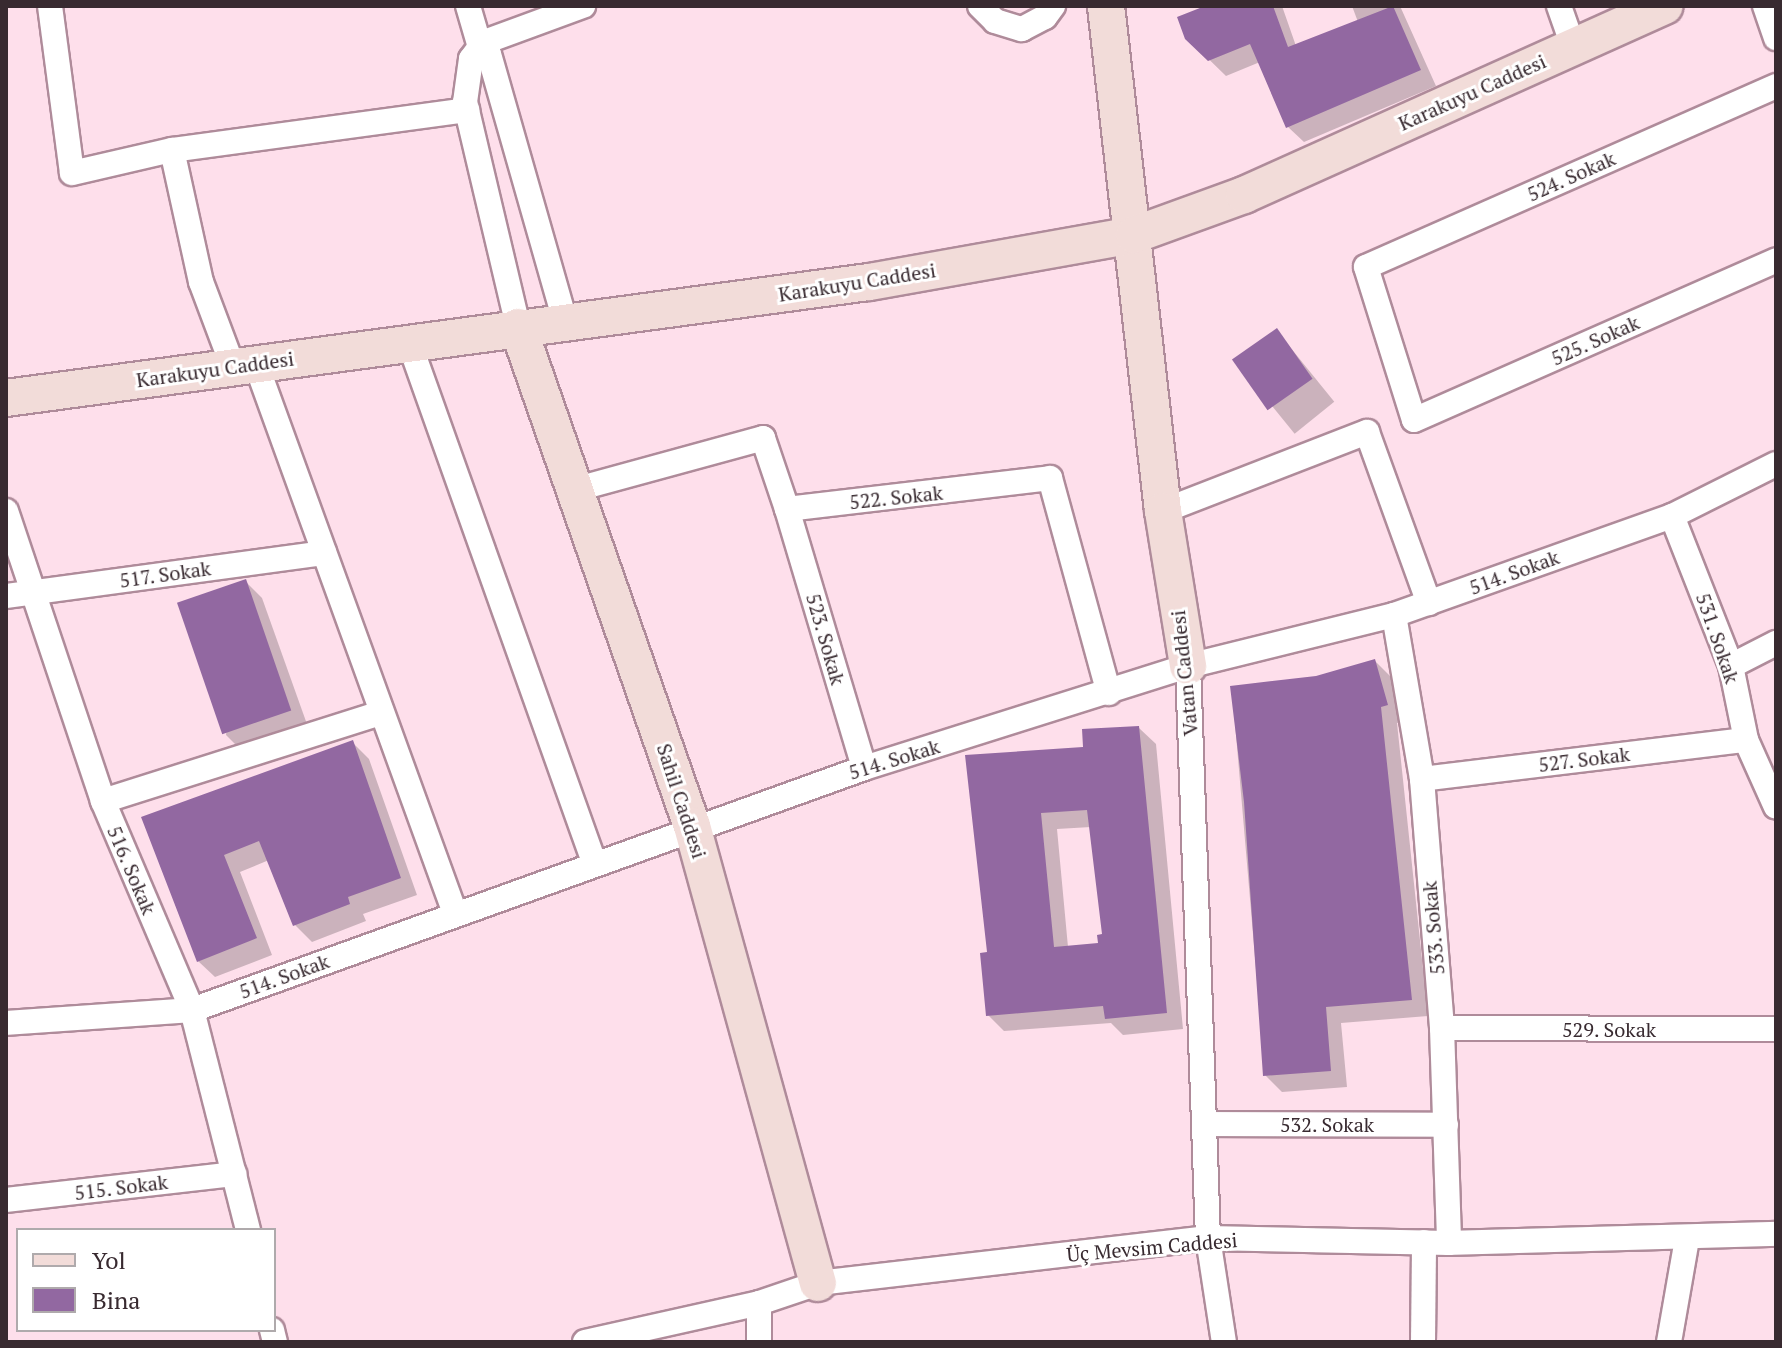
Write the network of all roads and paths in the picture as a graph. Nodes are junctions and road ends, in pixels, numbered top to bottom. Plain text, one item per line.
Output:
1 (50, 6) edge
2 (468, 6) edge
3 (583, 6) edge
4 (980, 6) edge
5 (1053, 6) edge
6 (1106, 6) edge
7 (1559, 6) edge
8 (1664, 6) edge
9 (1765, 6) edge
10 (1776, 38) edge
11 (480, 45) junction
12 (1573, 46) junction
13 (1776, 86) edge
14 (467, 110) junction
15 (172, 150) junction
16 (1134, 235) junction
17 (1776, 260) edge
18 (565, 321) junction
19 (518, 327) junction
20 (409, 342) junction
21 (244, 366) junction
22 (6, 398) edge
23 (1414, 420) joint
24 (1776, 464) edge
25 (577, 489) junction
26 (787, 509) junction
27 (6, 511) edge
28 (1163, 511) junction
29 (1672, 516) junction
30 (324, 553) junction
31 (34, 591) junction
32 (6, 596) edge
33 (1429, 603) junction
34 (1394, 615) junction
35 (1776, 643) edge
36 (1188, 666) junction
37 (1731, 666) junction
38 (1109, 693) junction
39 (381, 713) junction
40 (1746, 740) junction
41 (864, 768) junction
42 (1422, 779) junction
43 (103, 801) junction
44 (1776, 807) edge
45 (692, 826) junction
46 (594, 862) junction
47 (455, 913) junction
48 (192, 1010) junction
49 (6, 1023) edge
50 (1442, 1028) junction
51 (1776, 1029) edge
52 (1208, 1124) junction
53 (1446, 1125) junction
54 (235, 1174) junction
55 (6, 1200) edge
56 (248, 1228) edge
57 (1776, 1234) edge
58 (1208, 1238) junction
59 (1687, 1239) junction
60 (1424, 1242) junction
61 (1449, 1243) junction
62 (818, 1283) junction
63 (759, 1303) junction
64 (585, 1342) edge
65 (759, 1342) edge
66 (1224, 1342) edge
67 (1423, 1342) edge
68 (1669, 1342) edge

1 - 15 street
2 - 11 street
3 - 11 street
4 - 5 street
6 - 16 street, Vatan Caddesi
7 - 12 street
8 - 12 street, Karakuyu Caddesi
9 - 10 street
11 - 14 street
11 - 18 street
12 - 16 street, Karakuyu Caddesi
13 - 23 street, 524. Sokak
14 - 15 street
14 - 19 street
15 - 21 street
16 - 18 street, Karakuyu Caddesi
16 - 28 street, Vatan Caddesi
17 - 23 street, 525. Sokak
18 - 19 street, Karakuyu Caddesi
19 - 20 street, Karakuyu Caddesi
19 - 25 street, Sahil Caddesi
20 - 21 street, Karakuyu Caddesi
20 - 46 street
21 - 22 street, Karakuyu Caddesi
21 - 30 street
24 - 29 street, 514. Sokak
25 - 26 street
25 - 45 street, Sahil Caddesi
26 - 38 street, 522. Sokak
26 - 41 street, 523. Sokak
27 - 31 street, 516. Sokak
28 - 33 street
28 - 36 street, Vatan Caddesi
29 - 33 street, 514. Sokak
29 - 37 street, 531. Sokak
30 - 31 street, 517. Sokak
30 - 39 street
31 - 32 street, 517. Sokak
31 - 43 street, 516. Sokak
33 - 34 street, 514. Sokak
34 - 36 street, 514. Sokak
34 - 42 street, 533. Sokak
35 - 37 street
36 - 38 street, 514. Sokak
36 - 52 street, Vatan Caddesi
37 - 40 street, 531. Sokak
38 - 41 street, 514. Sokak
39 - 43 street
39 - 47 street
40 - 42 street, 527. Sokak
40 - 44 street, 531. Sokak
41 - 45 street, 514. Sokak
42 - 50 street, 533. Sokak
43 - 48 street, 516. Sokak
45 - 46 street, 514. Sokak
45 - 62 street, Sahil Caddesi
46 - 47 street, 514. Sokak
47 - 48 street, 514. Sokak
48 - 49 street, 514. Sokak
48 - 54 street, 516. Sokak
50 - 51 street, 529. Sokak
50 - 53 street, 533. Sokak
52 - 53 street, 532. Sokak
52 - 58 street, Vatan Caddesi
53 - 61 street, 533. Sokak
54 - 55 street, 515. Sokak
54 - 56 street, 516. Sokak
57 - 59 street, Üç Mevsim Caddesi
58 - 60 street, Üç Mevsim Caddesi
58 - 62 street, Üç Mevsim Caddesi
58 - 66 street, Vatan Caddesi
59 - 61 street, Üç Mevsim Caddesi
59 - 68 street
60 - 61 street, Üç Mevsim Caddesi
60 - 67 street
62 - 63 street, Üç Mevsim Caddesi
63 - 64 street, Üç Mevsim Caddesi
63 - 65 street

